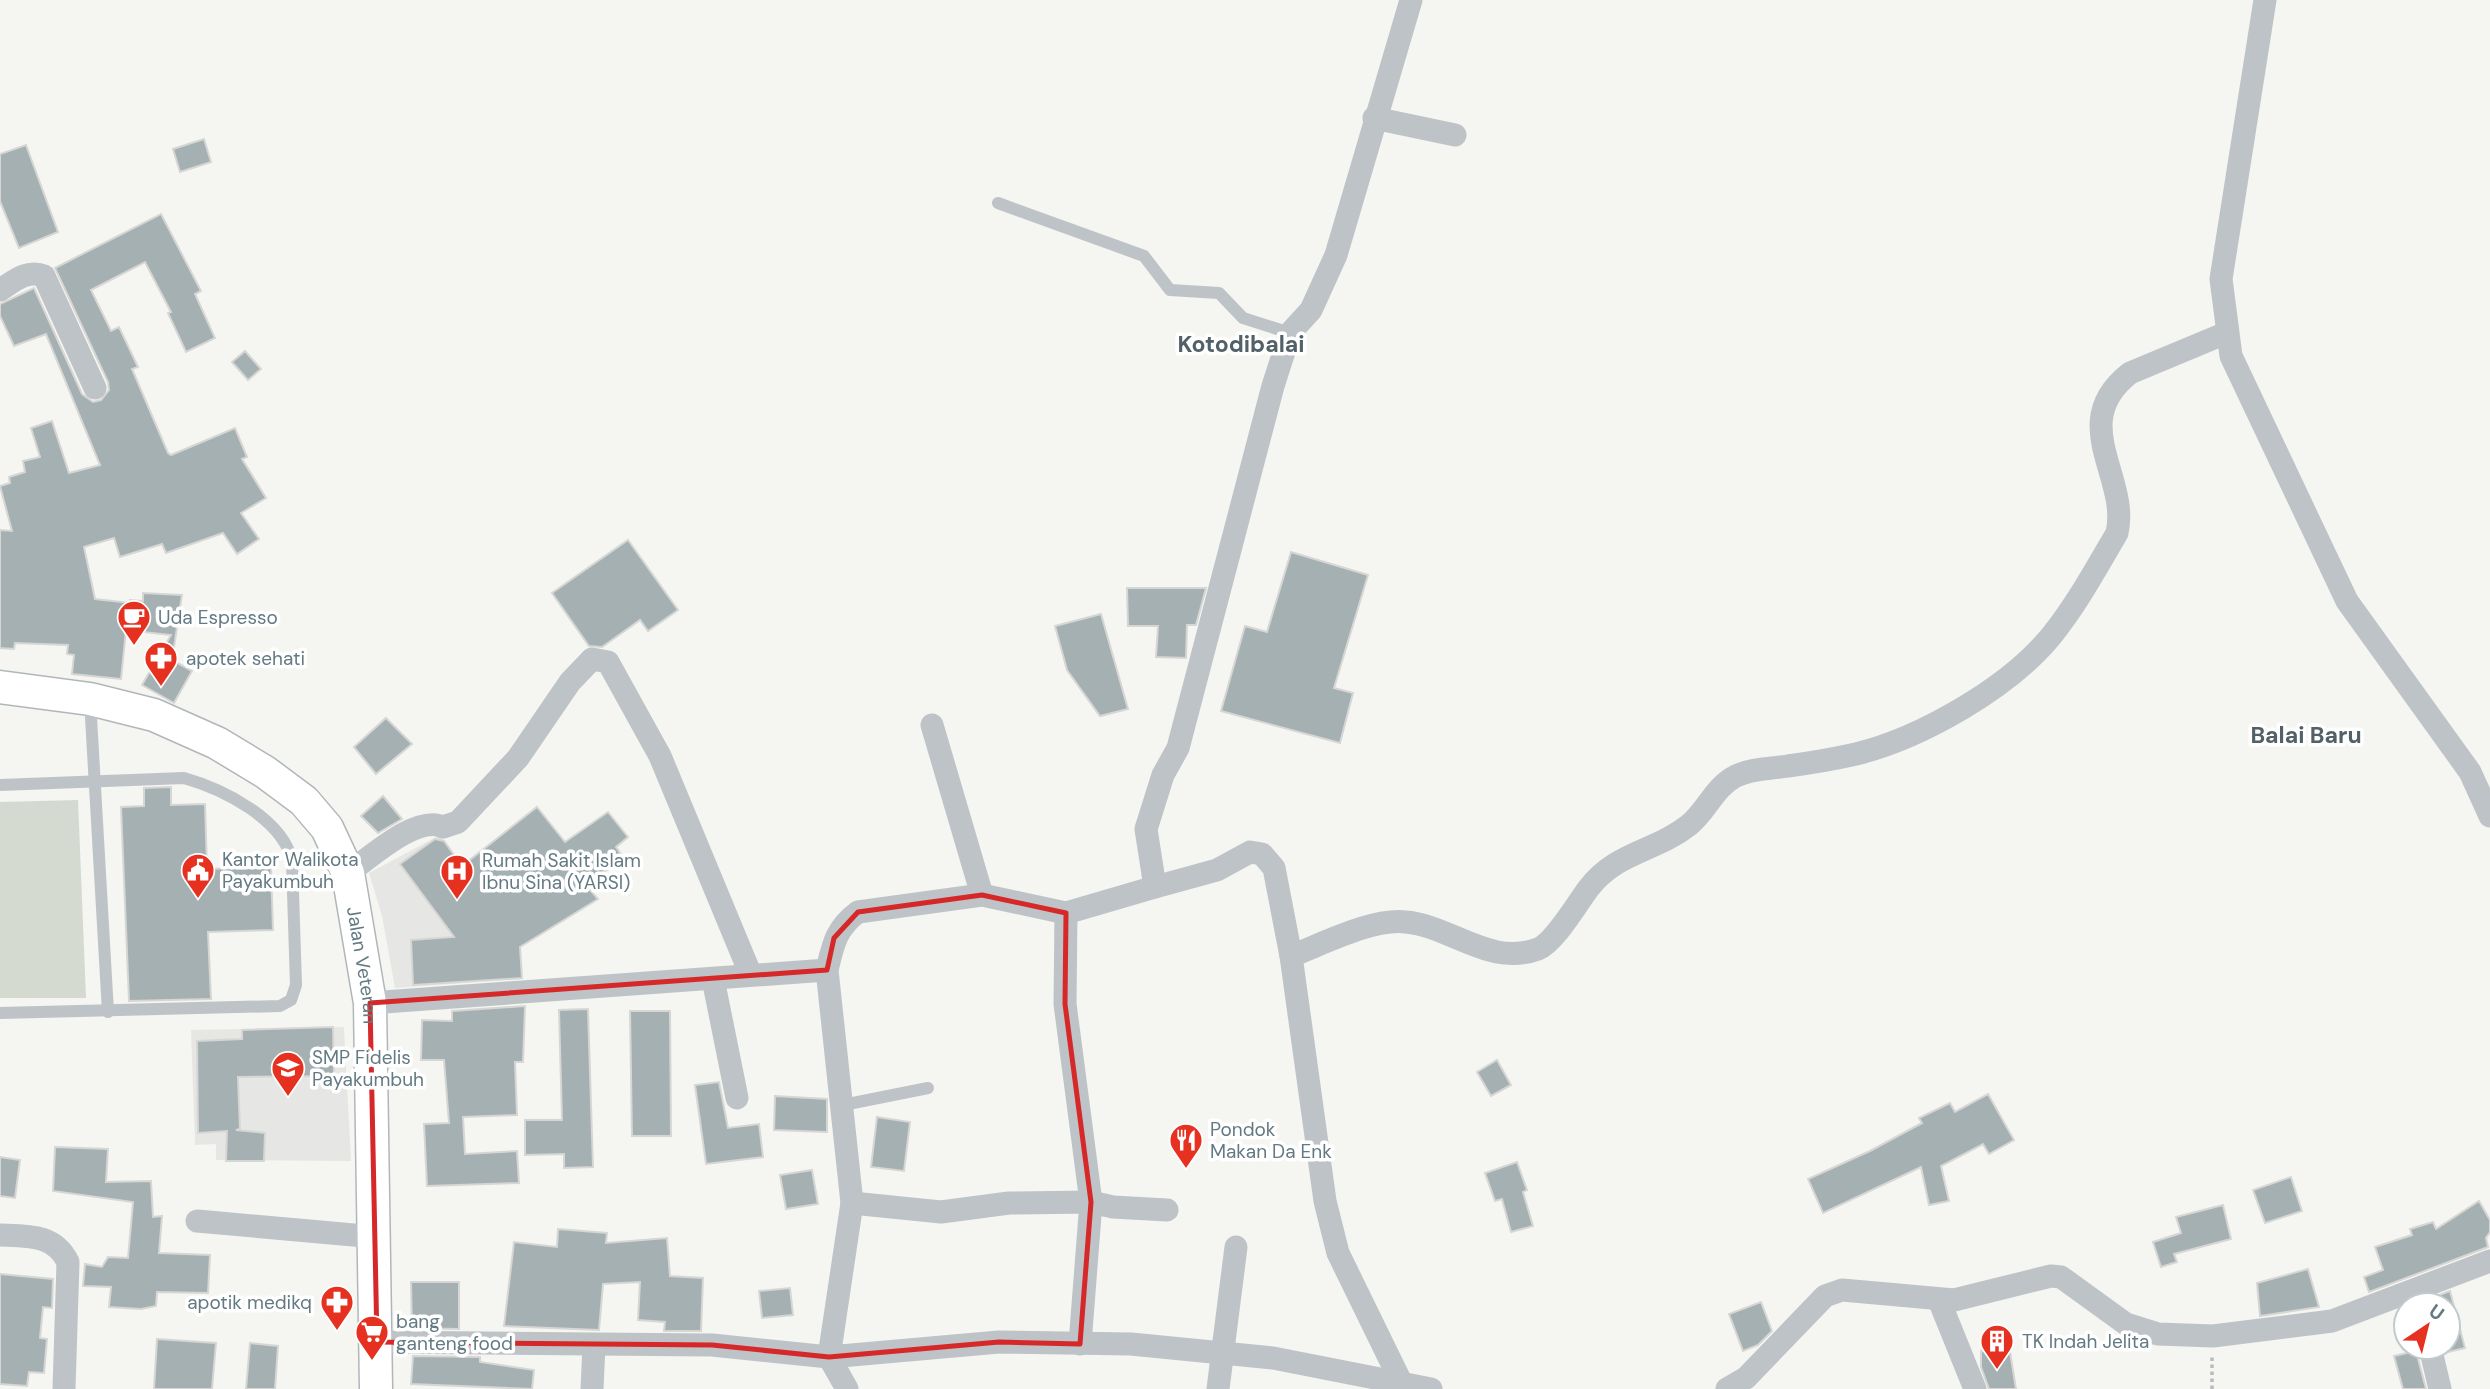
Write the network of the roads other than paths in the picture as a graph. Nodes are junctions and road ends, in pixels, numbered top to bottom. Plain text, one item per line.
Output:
1 (1410, 0) edge
2 (2265, 0) edge
3 (1374, 118) junction
4 (1455, 135) dead end
5 (998, 203) dead end
6 (0, 290) edge
7 (1290, 333) junction
8 (2227, 333) junction
9 (95, 388) dead end
10 (0, 687) edge
11 (90, 699) junction
12 (932, 725) dead end
13 (93, 782) junction
14 (0, 785) edge
15 (2490, 816) edge
16 (348, 873) junction
17 (1155, 887) junction
18 (982, 895) junction
19 (1066, 913) junction
20 (1290, 956) junction
21 (827, 970) junction
22 (750, 973) junction
23 (713, 979) junction
24 (370, 1003) junction
25 (108, 1012) junction
26 (0, 1013) edge
27 (928, 1088) dead end
28 (737, 1098) dead end
29 (843, 1105) junction
30 (1091, 1202) junction
31 (852, 1203) junction
32 (1167, 1210) dead end
33 (197, 1221) dead end
34 (0, 1234) edge
35 (376, 1237) junction
36 (1237, 1247) dead end
37 (2490, 1261) edge
38 (2429, 1291) edge
39 (1939, 1300) junction
40 (2392, 1304) edge
41 (377, 1342) junction
42 (1080, 1344) junction
43 (594, 1345) junction
44 (1223, 1353) junction
45 (829, 1357) junction
46 (2433, 1361) edge
47 (1402, 1384) junction
48 (64, 1389) edge
49 (376, 1389) edge
50 (592, 1389) edge
51 (847, 1389) edge
52 (1218, 1389) edge
53 (1431, 1389) edge
54 (1727, 1389) edge
55 (1975, 1389) edge
56 (2440, 1389) edge

1 - 3 street
2 - 8 street
3 - 4 street
3 - 7 street
5 - 7 lane
6 - 9 street
7 - 17 street
8 - 15 street
8 - 20 street
10 - 11 main road, Jalan Veteran
11 - 13 lane
11 - 16 main road, Jalan Veteran
12 - 18 street
13 - 14 lane
13 - 25 lane
13 - 25 lane
16 - 22 street
16 - 24 main road, Jalan Veteran
17 - 19 street
17 - 20 street
18 - 19 street
18 - 21 street
19 - 30 street
20 - 47 street
21 - 22 street
21 - 29 street
22 - 23 street
23 - 24 street
23 - 28 street
24 - 35 main road, Jalan Veteran
25 - 26 lane
27 - 29 lane
29 - 31 street
30 - 31 street
30 - 32 street
30 - 42 street
31 - 45 street
33 - 35 street
34 - 48 street
35 - 41 main road, Jalan Veteran
36 - 44 street
37 - 38 street
39 - 40 street
39 - 54 street
39 - 55 street
41 - 43 street
41 - 49 main road, Jalan Veteran
42 - 44 street
42 - 45 street
43 - 45 street
43 - 50 street
44 - 47 street
44 - 52 street
45 - 51 street
46 - 56 street
47 - 53 street

